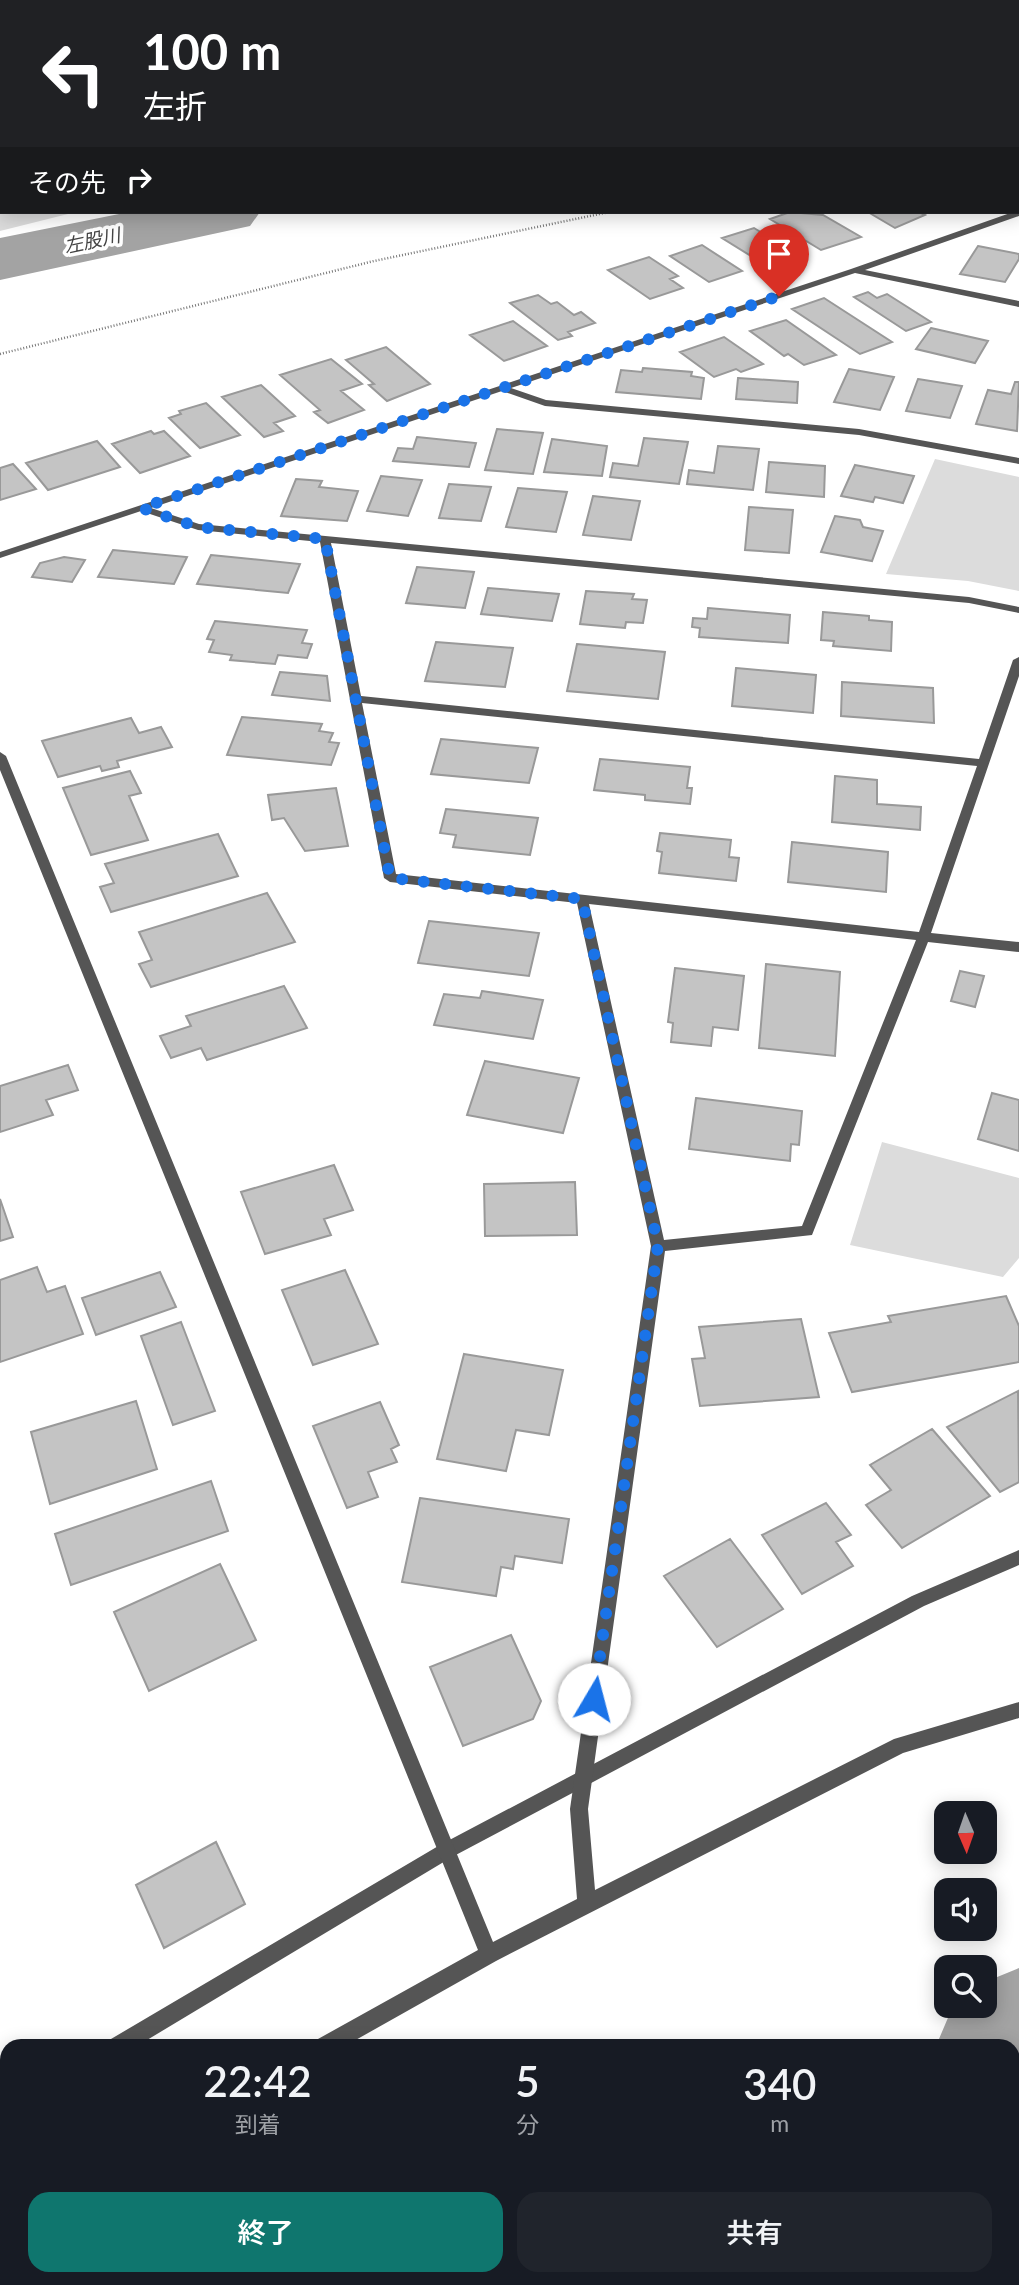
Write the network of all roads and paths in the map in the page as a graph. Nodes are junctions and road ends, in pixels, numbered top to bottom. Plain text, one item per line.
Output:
1 (599, 214) edge
2 (1016, 214) edge
3 (854, 271) junction
4 (1019, 304) edge
5 (0, 354) edge
6 (502, 388) junction
7 (1019, 461) edge
8 (141, 508) junction
9 (325, 539) junction
10 (0, 555) edge
11 (1019, 610) edge
12 (1019, 660) edge
13 (356, 699) junction
14 (0, 756) edge
15 (984, 763) junction
16 (582, 899) junction
17 (924, 936) junction
18 (1019, 947) edge
19 (658, 1245) junction
20 (1019, 1558) edge
21 (1019, 1710) edge
22 (583, 1779) junction
23 (446, 1851) junction
24 (587, 1903) junction
25 (489, 1954) junction
26 (130, 2039) edge
27 (338, 2039) edge

1 - 5 path
2 - 3 street
3 - 4 street
3 - 6 street
6 - 7 street
6 - 8 street
8 - 9 street
8 - 10 street
9 - 11 street
9 - 13 street
12 - 15 street
13 - 15 street
13 - 16 street
14 - 23 street
15 - 17 street
16 - 17 street
16 - 19 street
17 - 18 street
17 - 19 street
19 - 22 street
20 - 22 street
21 - 24 street
22 - 23 street
22 - 24 street
23 - 25 street
23 - 26 street
24 - 25 street
25 - 27 street

